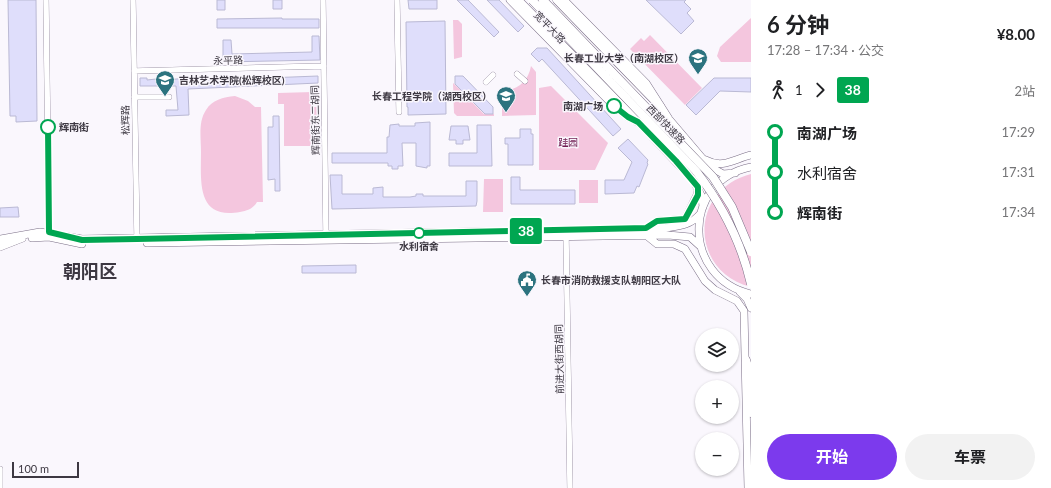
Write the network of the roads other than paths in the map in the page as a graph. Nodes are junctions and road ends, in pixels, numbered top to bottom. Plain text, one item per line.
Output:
1 (46, 0) edge
2 (133, 0) edge
3 (323, 0) edge
4 (397, 0) edge
5 (510, 0) edge
6 (518, 0) edge
7 (532, 0) edge
8 (543, 0) edge
9 (557, 0) edge
10 (564, 0) edge
11 (324, 66) junction
12 (134, 72) junction
13 (517, 74) dead end
14 (493, 75) dead end
15 (525, 81) dead end
16 (486, 82) dead end
17 (134, 97) junction
18 (170, 97) dead end
19 (660, 106) junction
20 (399, 112) dead end
21 (638, 122) junction
22 (751, 155) edge
23 (701, 158) junction
24 (751, 168) edge
25 (735, 173) junction
26 (698, 187) junction
27 (702, 210) junction
28 (646, 228) junction
29 (566, 233) junction
30 (49, 235) junction
31 (647, 236) junction
32 (326, 237) junction
33 (0, 239) edge
34 (137, 239) junction
35 (23, 240) junction
36 (0, 244) edge
37 (700, 246) junction
38 (0, 248) edge
39 (751, 252) edge
40 (751, 284) edge
41 (736, 289) junction
42 (751, 294) edge
43 (751, 308) edge
44 (744, 314) junction
45 (746, 360) junction
46 (751, 376) edge
47 (751, 396) edge
48 (751, 413) edge
49 (0, 469) edge
50 (0, 488) edge
51 (570, 488) edge
52 (748, 488) edge

1 - 30 street
2 - 12 street, 松辉路
3 - 11 street, 辉南街东二胡同
4 - 20 street
5 - 21 main road, 宽平大路
6 - 21 highway
7 - 40 highway, 西部快速路, bridge
8 - 39 highway, 西部快速路, bridge
9 - 19 highway
10 - 19 main road
11 - 12 street, 永平路
11 - 32 street, 辉南街东二胡同
12 - 17 street, 松辉路
13 - 15 street
14 - 16 street
17 - 18 street
17 - 34 street, 松辉路
19 - 23 main road
21 - 26 main road, 宽平大路
22 - 23 main road
23 - 25 main road
24 - 25 main road
25 - 27 main road
26 - 27 main road, 宽平大路
26 - 28 main road
27 - 28 main road
27 - 37 main road
28 - 29 main road
29 - 31 main road
29 - 32 main road
29 - 51 street, 前进大街西胡同
30 - 32 main road
30 - 33 main road
30 - 34 main road
30 - 35 main road
31 - 37 main road
31 - 44 main road
32 - 34 main road
35 - 36 main road
35 - 38 street
37 - 41 main road
41 - 42 main road
41 - 43 main road
41 - 44 main road
44 - 45 main road
45 - 46 highway
45 - 52 main road
46 - 47 highway
47 - 48 highway
49 - 50 street

